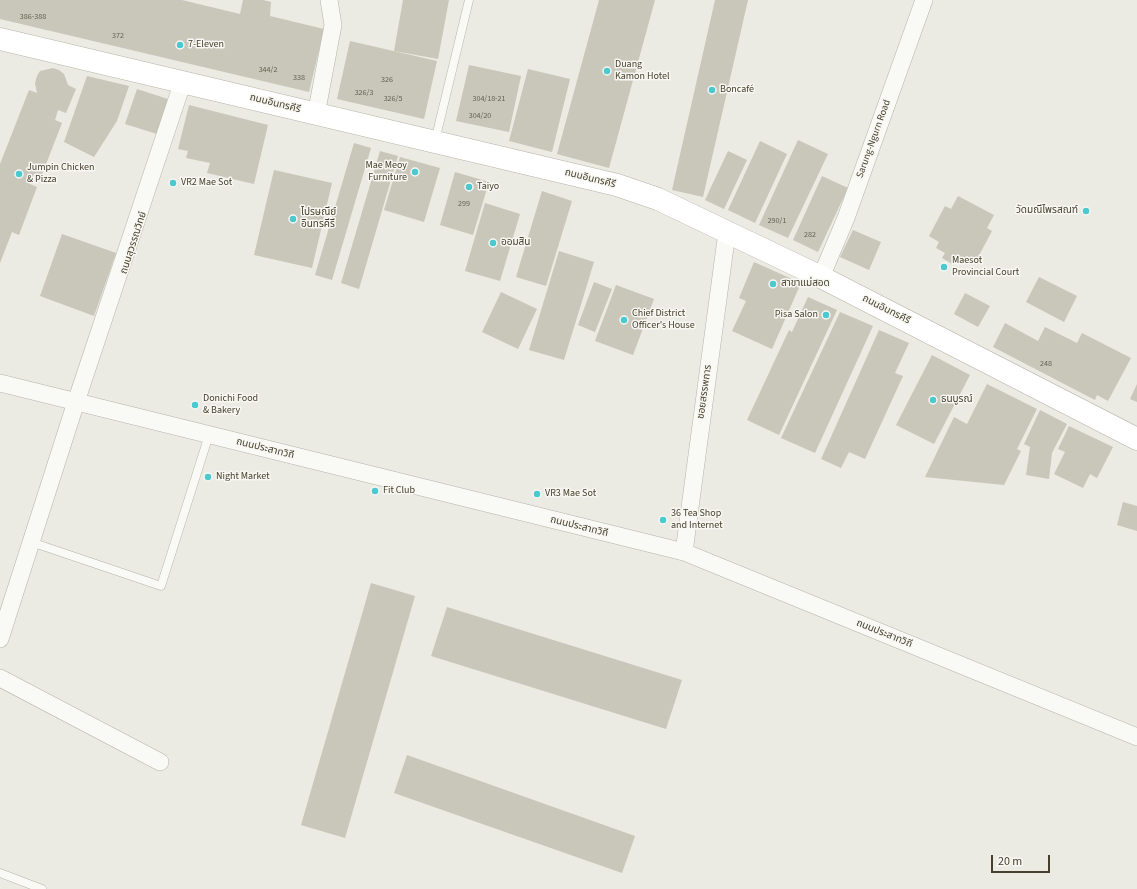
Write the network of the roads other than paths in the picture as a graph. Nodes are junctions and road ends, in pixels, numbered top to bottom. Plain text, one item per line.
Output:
1 (328, 0) edge
2 (469, 0) edge
3 (924, 0) edge
4 (0, 39) edge
5 (185, 81) junction
6 (316, 114) junction
7 (435, 142) junction
8 (727, 232) junction
9 (821, 277) junction
10 (0, 383) edge
11 (78, 403) junction
12 (209, 435) junction
13 (1137, 439) edge
14 (31, 542) junction
15 (684, 552) junction
16 (0, 639) edge
17 (0, 678) edge
18 (1137, 737) edge
19 (160, 762) dead end
20 (0, 873) edge
21 (42, 889) edge

1 - 6 street
2 - 7 lane
3 - 9 street, Sarung-Ngurn Road
4 - 5 main road, ถนนอินทรคีรี
5 - 6 main road, ถนนอินทรคีรี
5 - 11 street, ถนนสุวรรณวิทย์
6 - 7 main road, ถนนอินทรคีรี
7 - 8 main road, ถนนอินทรคีรี
8 - 9 main road, ถนนอินทรคีรี
8 - 15 street, ซอยสรรพการ
9 - 13 main road, ถนนอินทรคีรี
10 - 11 street, ถนนประสาทวิถี
11 - 12 street, ถนนประสาทวิถี
11 - 14 street, ถนนสุวรรณวิทย์
12 - 14 lane
12 - 15 street, ถนนประสาทวิถี
14 - 16 street, ถนนสุวรรณวิทย์
15 - 18 street, ถนนประสาทวิถี
17 - 19 street
20 - 21 lane

